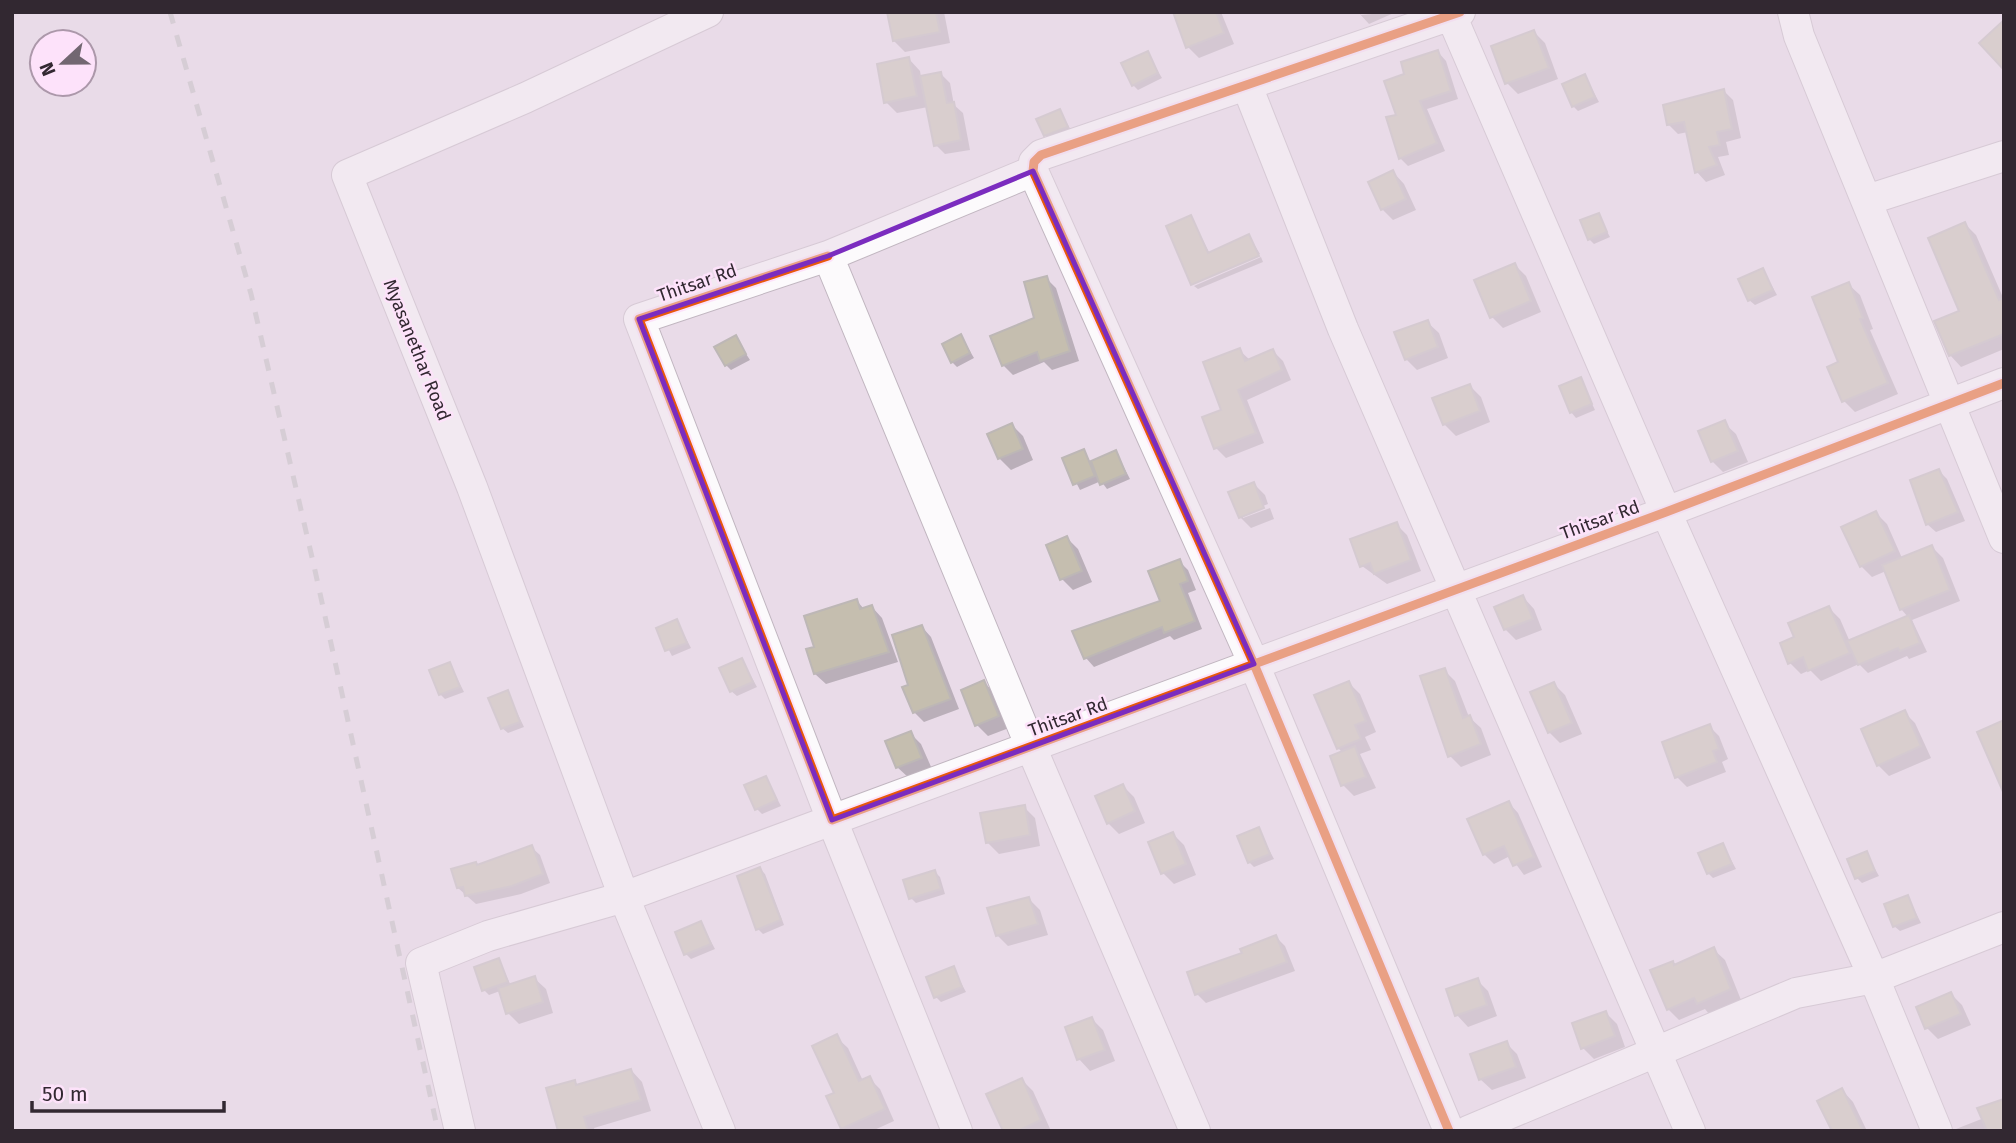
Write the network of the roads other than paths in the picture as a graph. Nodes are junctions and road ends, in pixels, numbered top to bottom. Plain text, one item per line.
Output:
1 (708, 12) edge
2 (1793, 12) edge
3 (1455, 14) edge
4 (1247, 86) junction
5 (2004, 156) edge
6 (1033, 171) junction
7 (1867, 200) junction
8 (828, 256) junction
9 (2004, 383) edge
10 (1951, 405) junction
11 (1666, 512) junction
12 (2004, 538) edge
13 (1457, 589) junction
14 (1254, 664) junction
15 (1031, 747) junction
16 (832, 820) junction
17 (624, 897) junction
18 (2004, 927) edge
19 (1874, 978) junction
20 (1655, 1051) junction
21 (460, 1131) edge
22 (720, 1131) edge
23 (957, 1131) edge
24 (1195, 1131) edge
25 (1449, 1131) edge
26 (1468, 1131) edge
27 (1690, 1131) edge
28 (1937, 1131) edge

1 - 17 street, Myasanethar Road
2 - 7 street
3 - 4 street
3 - 11 street
4 - 6 street
4 - 13 street
5 - 7 street
6 - 8 street
6 - 14 street
7 - 10 street
8 - 15 street
8 - 16 street, Thitsar Rd
9 - 10 street, Thitsar Rd
10 - 11 street, Thitsar Rd
10 - 12 street
11 - 13 street, Thitsar Rd
11 - 19 street
13 - 14 street, Thitsar Rd
13 - 20 street
14 - 15 street, Thitsar Rd
14 - 25 street
15 - 16 street, Thitsar Rd
15 - 24 street
16 - 17 street
16 - 23 street
17 - 21 street
17 - 22 street
18 - 19 street
19 - 20 street
19 - 28 street
20 - 26 street
20 - 27 street

